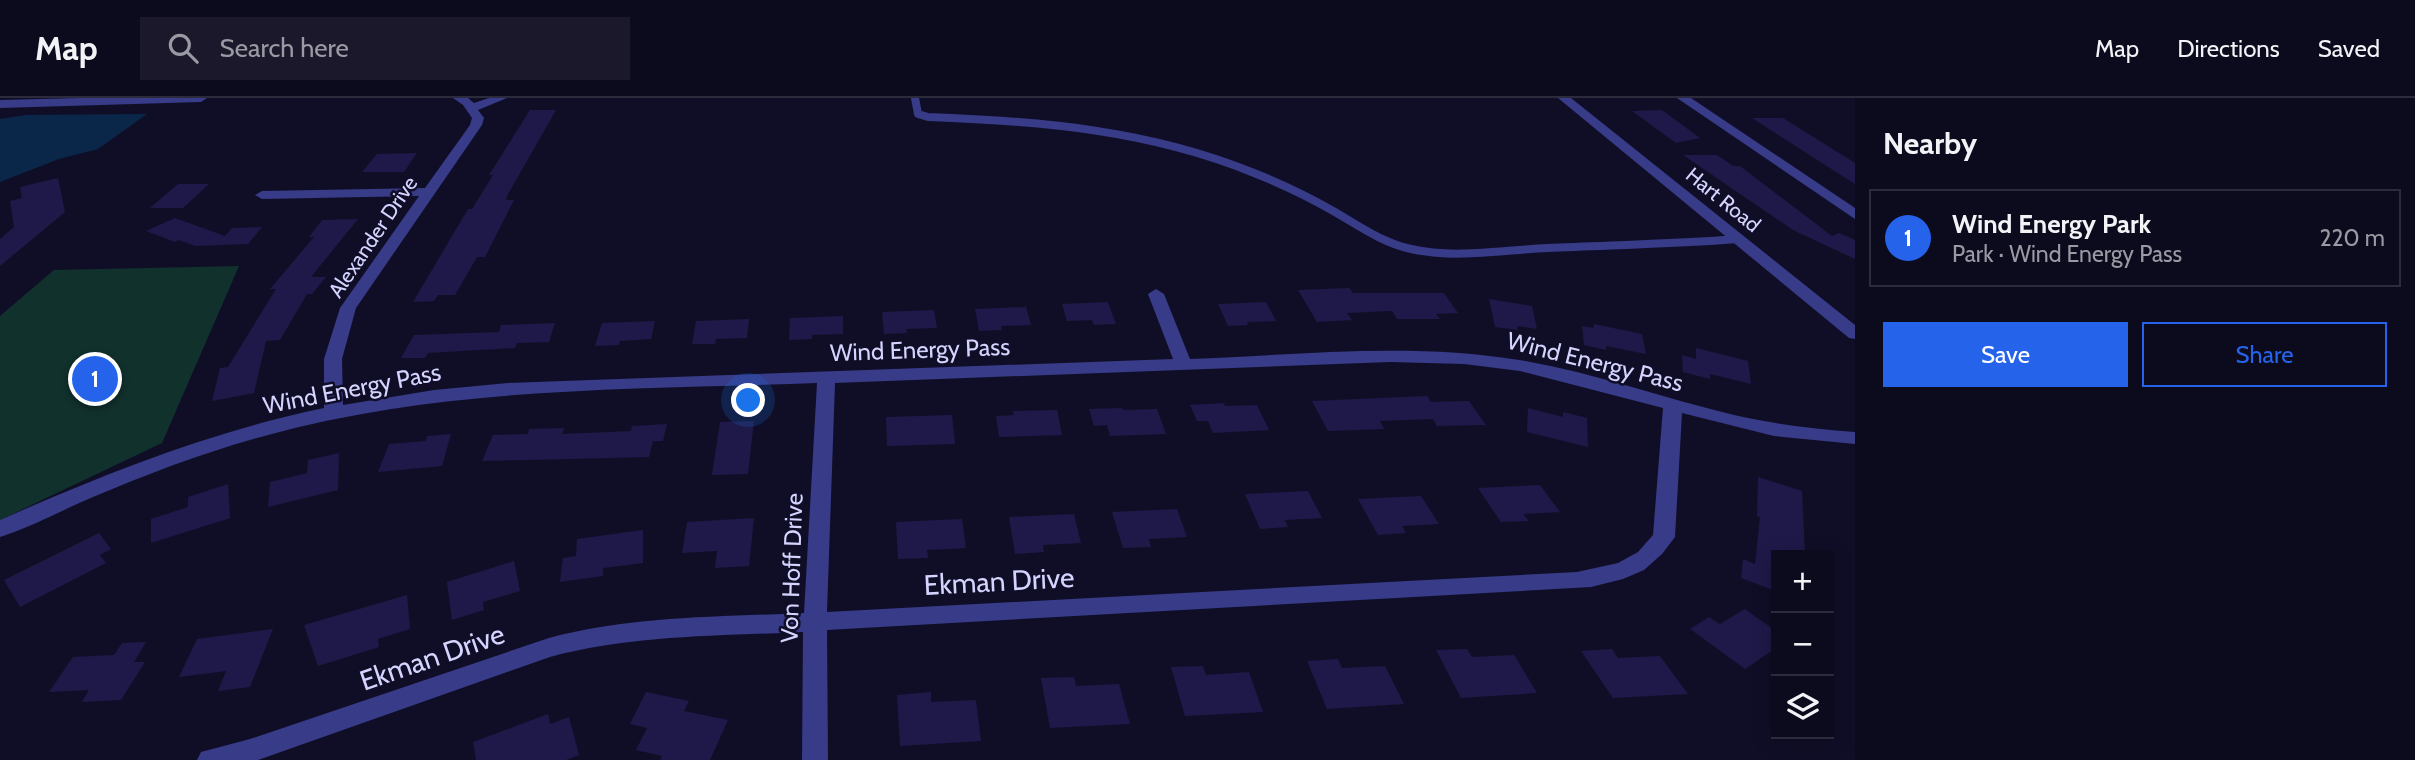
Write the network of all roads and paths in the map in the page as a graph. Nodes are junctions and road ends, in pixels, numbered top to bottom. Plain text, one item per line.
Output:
1 (201, 98) edge
2 (501, 98) edge
3 (915, 98) edge
4 (1565, 98) edge
5 (1683, 98) edge
6 (465, 102) edge
7 (0, 104) edge
8 (429, 192) junction
9 (262, 195) dead end
10 (1855, 215) edge
11 (1738, 239) junction
12 (1156, 294) dead end
13 (1855, 334) edge
14 (1184, 365) junction
15 (826, 378) junction
16 (1673, 406) junction
17 (334, 413) junction
18 (1855, 438) edge
19 (0, 529) edge
20 (815, 621) junction
21 (210, 760) edge
22 (815, 760) edge

1 - 7 street
2 - 6 street
3 - 11 lane
4 - 11 street, Hart Road
5 - 10 street
6 - 8 street, Alexander Drive
8 - 9 street
8 - 17 street, Alexander Drive
11 - 13 street, Hart Road
12 - 14 street
14 - 15 street, Wind Energy Pass
14 - 16 street, Wind Energy Pass
15 - 17 street, Wind Energy Pass
15 - 20 street, Von Hoff Drive
16 - 18 street, Wind Energy Pass
16 - 20 street, Ekman Drive
17 - 19 street, Wind Energy Pass
20 - 21 street, Ekman Drive
20 - 22 street, Von Hoff Drive

